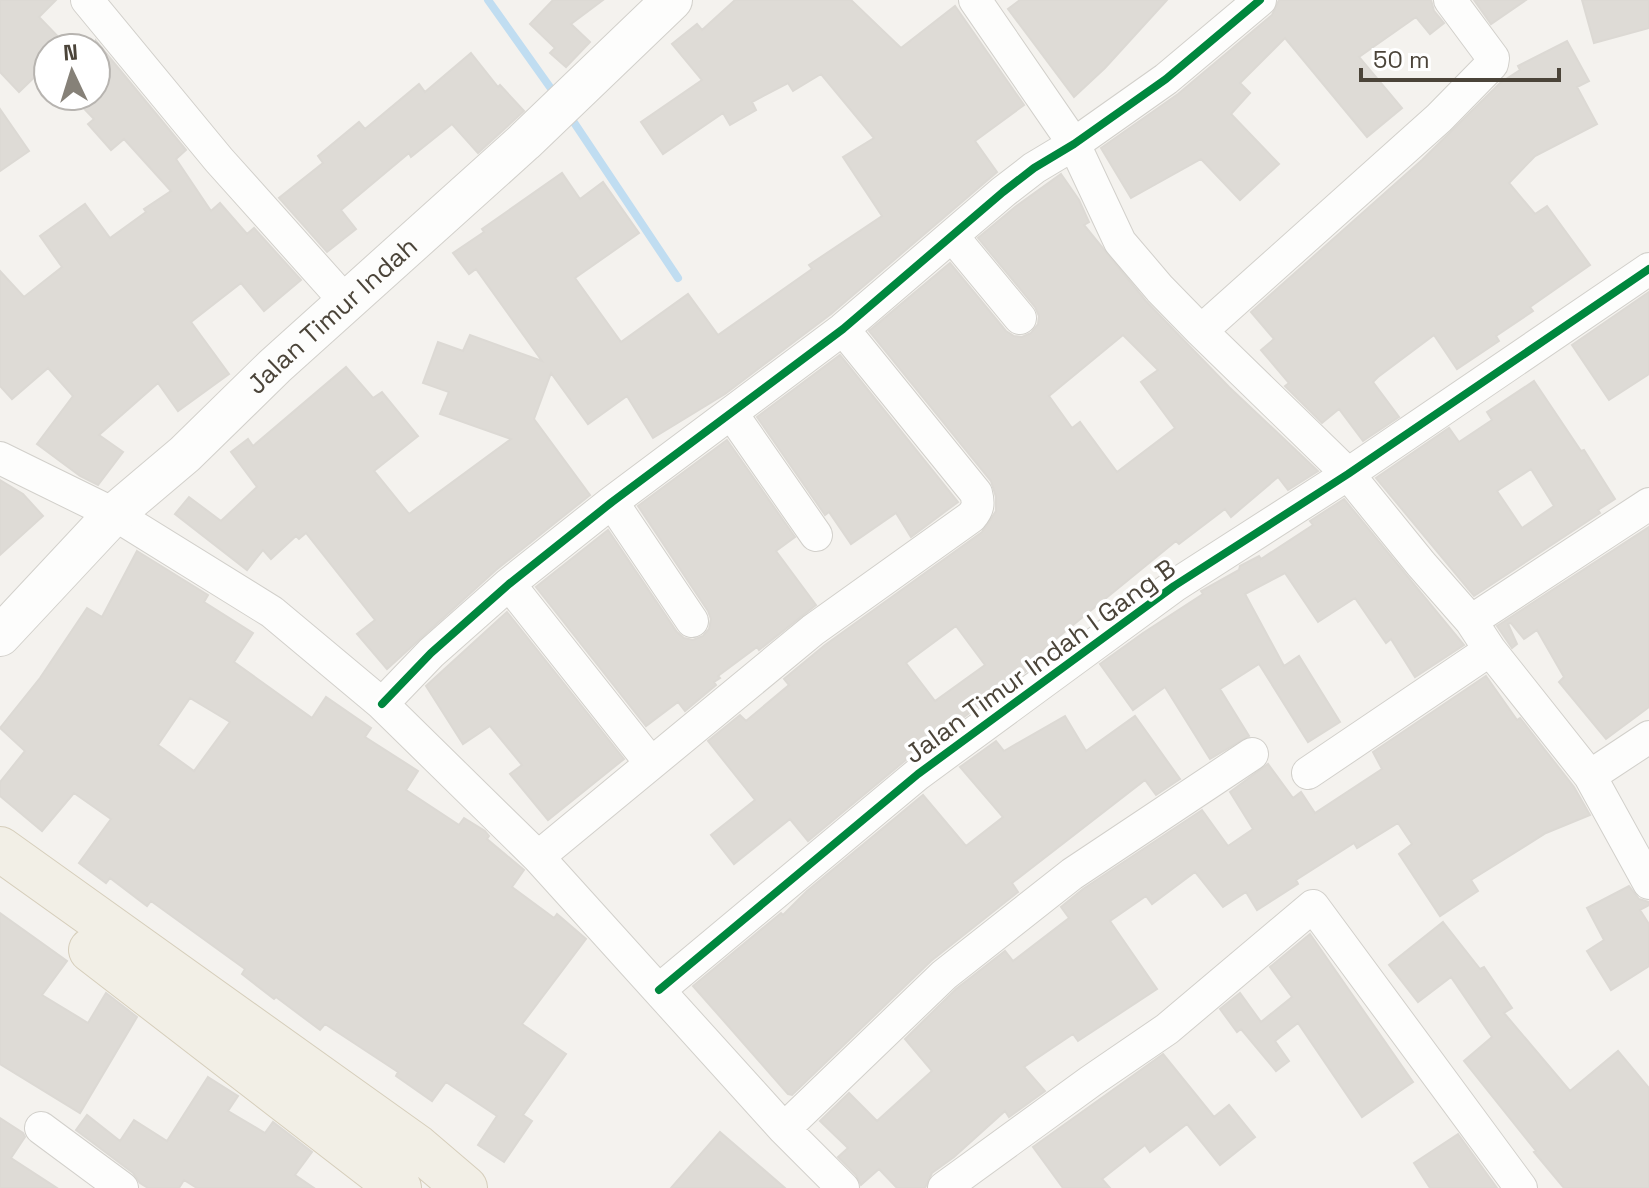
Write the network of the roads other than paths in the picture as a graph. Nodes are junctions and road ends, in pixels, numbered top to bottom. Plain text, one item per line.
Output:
1 (87, 0) edge
2 (672, 0) edge
3 (975, 0) edge
4 (1260, 0) edge
5 (1450, 0) edge
6 (1074, 144) junction
7 (953, 237) junction
8 (1649, 269) edge
9 (347, 303) junction
10 (1020, 318) dead end
11 (843, 329) junction
12 (1201, 331) junction
13 (732, 414) junction
14 (0, 458) edge
15 (1348, 474) junction
16 (612, 502) junction
17 (1649, 504) edge
18 (114, 514) junction
19 (816, 535) dead end
20 (509, 584) junction
21 (692, 621) dead end
22 (1471, 621) junction
23 (0, 636) edge
24 (1490, 650) junction
25 (382, 704) junction
26 (1649, 737) edge
27 (1252, 754) dead end
28 (650, 762) junction
29 (1308, 773) dead end
30 (1590, 776) junction
31 (0, 825) edge
32 (538, 857) junction
33 (9, 866) edge
34 (1649, 883) edge
35 (659, 990) junction
36 (41, 1128) dead end
37 (784, 1129) junction
38 (394, 1186) edge
39 (122, 1188) edge
40 (465, 1188) edge
41 (843, 1188) edge
42 (944, 1188) edge
43 (1521, 1188) edge

1 - 9 street
2 - 9 street, Jalan Timur Indah
3 - 6 street
4 - 6 street
5 - 12 street
6 - 7 street
6 - 12 street
7 - 10 street
7 - 11 street
8 - 15 street, Jalan Timur Indah I Gang B
9 - 18 street, Jalan Timur Indah
11 - 13 street
11 - 28 street
12 - 15 street
13 - 16 street
13 - 19 street
14 - 18 street
15 - 22 street
15 - 35 street, Jalan Timur Indah I Gang B
16 - 20 street
16 - 21 street
17 - 22 street
18 - 23 street, Jalan Timur Indah
18 - 25 street
20 - 25 street
20 - 28 street
22 - 24 street
24 - 29 street
24 - 30 street
25 - 32 street
26 - 30 street
27 - 37 street
28 - 32 street
30 - 34 street
31 - 33 main road
32 - 35 street
33 - 38 main road
33 - 40 main road
35 - 37 street
36 - 39 street
37 - 41 street
42 - 43 street

